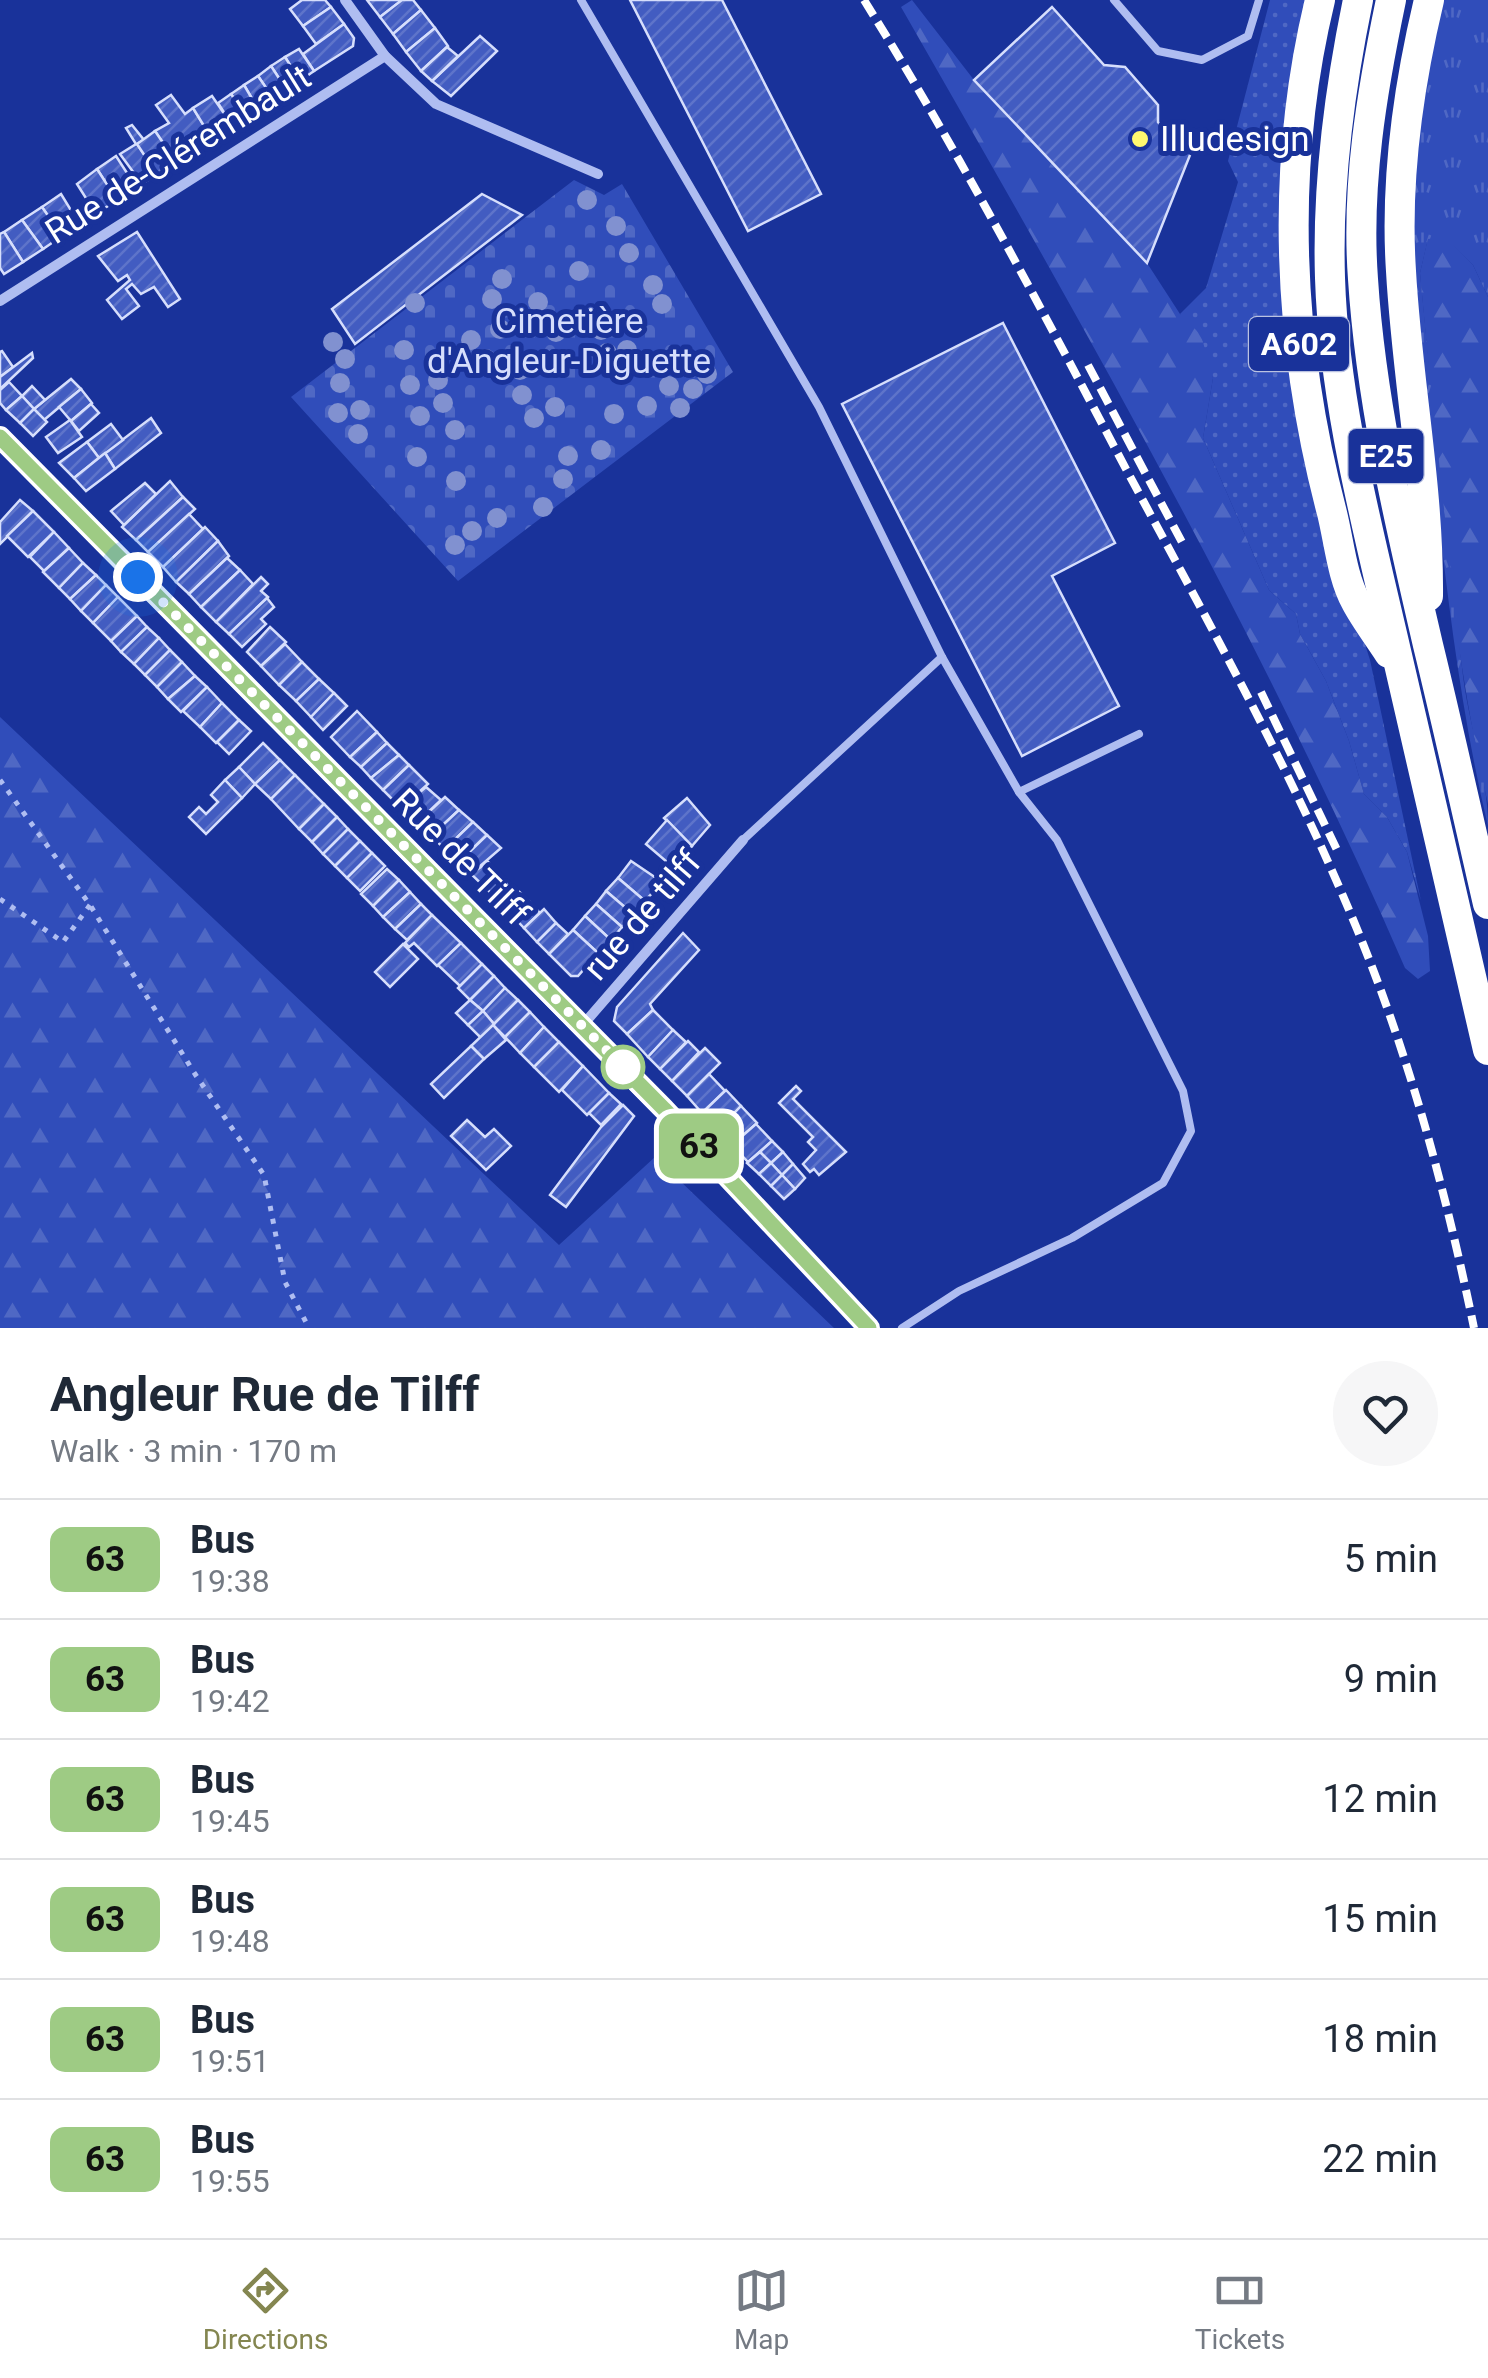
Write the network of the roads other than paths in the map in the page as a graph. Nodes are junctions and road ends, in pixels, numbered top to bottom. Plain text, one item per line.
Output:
1 (346, 0) edge
2 (581, 0) edge
3 (1114, 0) edge
4 (1259, 0) edge
5 (1320, 0) edge
6 (1358, 0) edge
7 (1391, 0) edge
8 (1429, 0) edge
9 (385, 56) junction
10 (598, 174) dead end
11 (0, 300) edge
12 (0, 437) edge
13 (1428, 644) junction
14 (942, 657) junction
15 (1401, 670) junction
16 (1139, 734) dead end
17 (1019, 792) junction
18 (743, 840) joint
19 (1488, 904) edge
20 (582, 1026) junction
21 (1488, 1050) edge
22 (870, 1328) edge
23 (902, 1328) edge

1 - 9 street
2 - 14 lane
3 - 4 lane
5 - 15 highway, A602
6 - 15 highway, E25
7 - 13 highway, E25
8 - 13 highway
9 - 10 street
9 - 11 street, Rue de-Clérembault
12 - 20 main road, Rue de Tilff
13 - 19 highway, E25
14 - 17 lane
14 - 18 lane
15 - 21 highway, E25
16 - 17 lane
17 - 23 lane
18 - 20 street, rue de tilff
20 - 22 main road, Rue de Tilff

